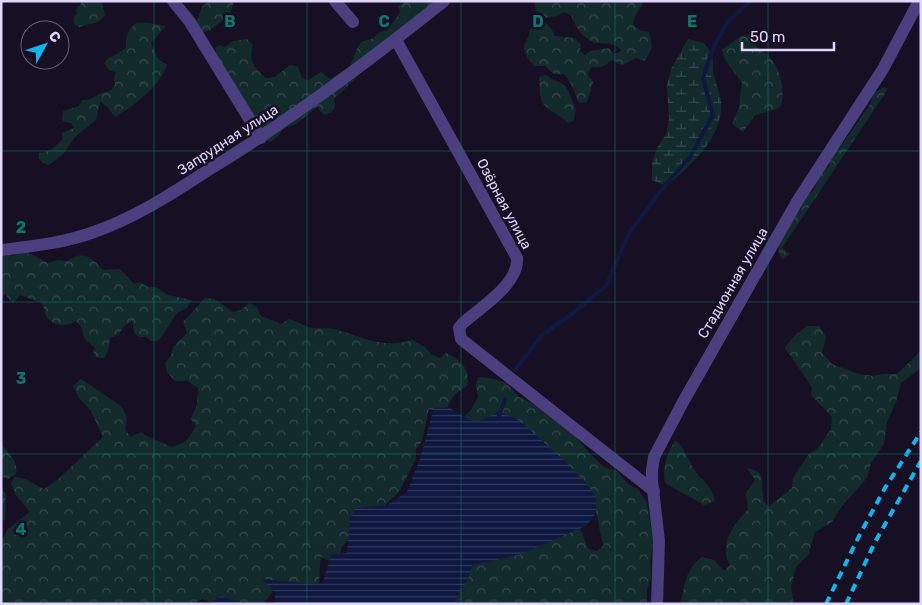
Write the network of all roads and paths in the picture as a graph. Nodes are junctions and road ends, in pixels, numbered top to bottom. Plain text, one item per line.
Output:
1 (173, 1) edge
2 (335, 1) edge
3 (444, 1) edge
4 (919, 1) edge
5 (354, 22) dead end
6 (396, 40) junction
7 (261, 138) junction
8 (1, 250) edge
9 (654, 491) junction
10 (657, 604) edge

1 - 7 street
2 - 5 street
3 - 6 street, Запрудная улица
4 - 9 street, Стадионная улица
6 - 7 street, Запрудная улица
6 - 9 street, Озёрная улица
7 - 8 street, Запрудная улица
9 - 10 street, Стадионная улица

